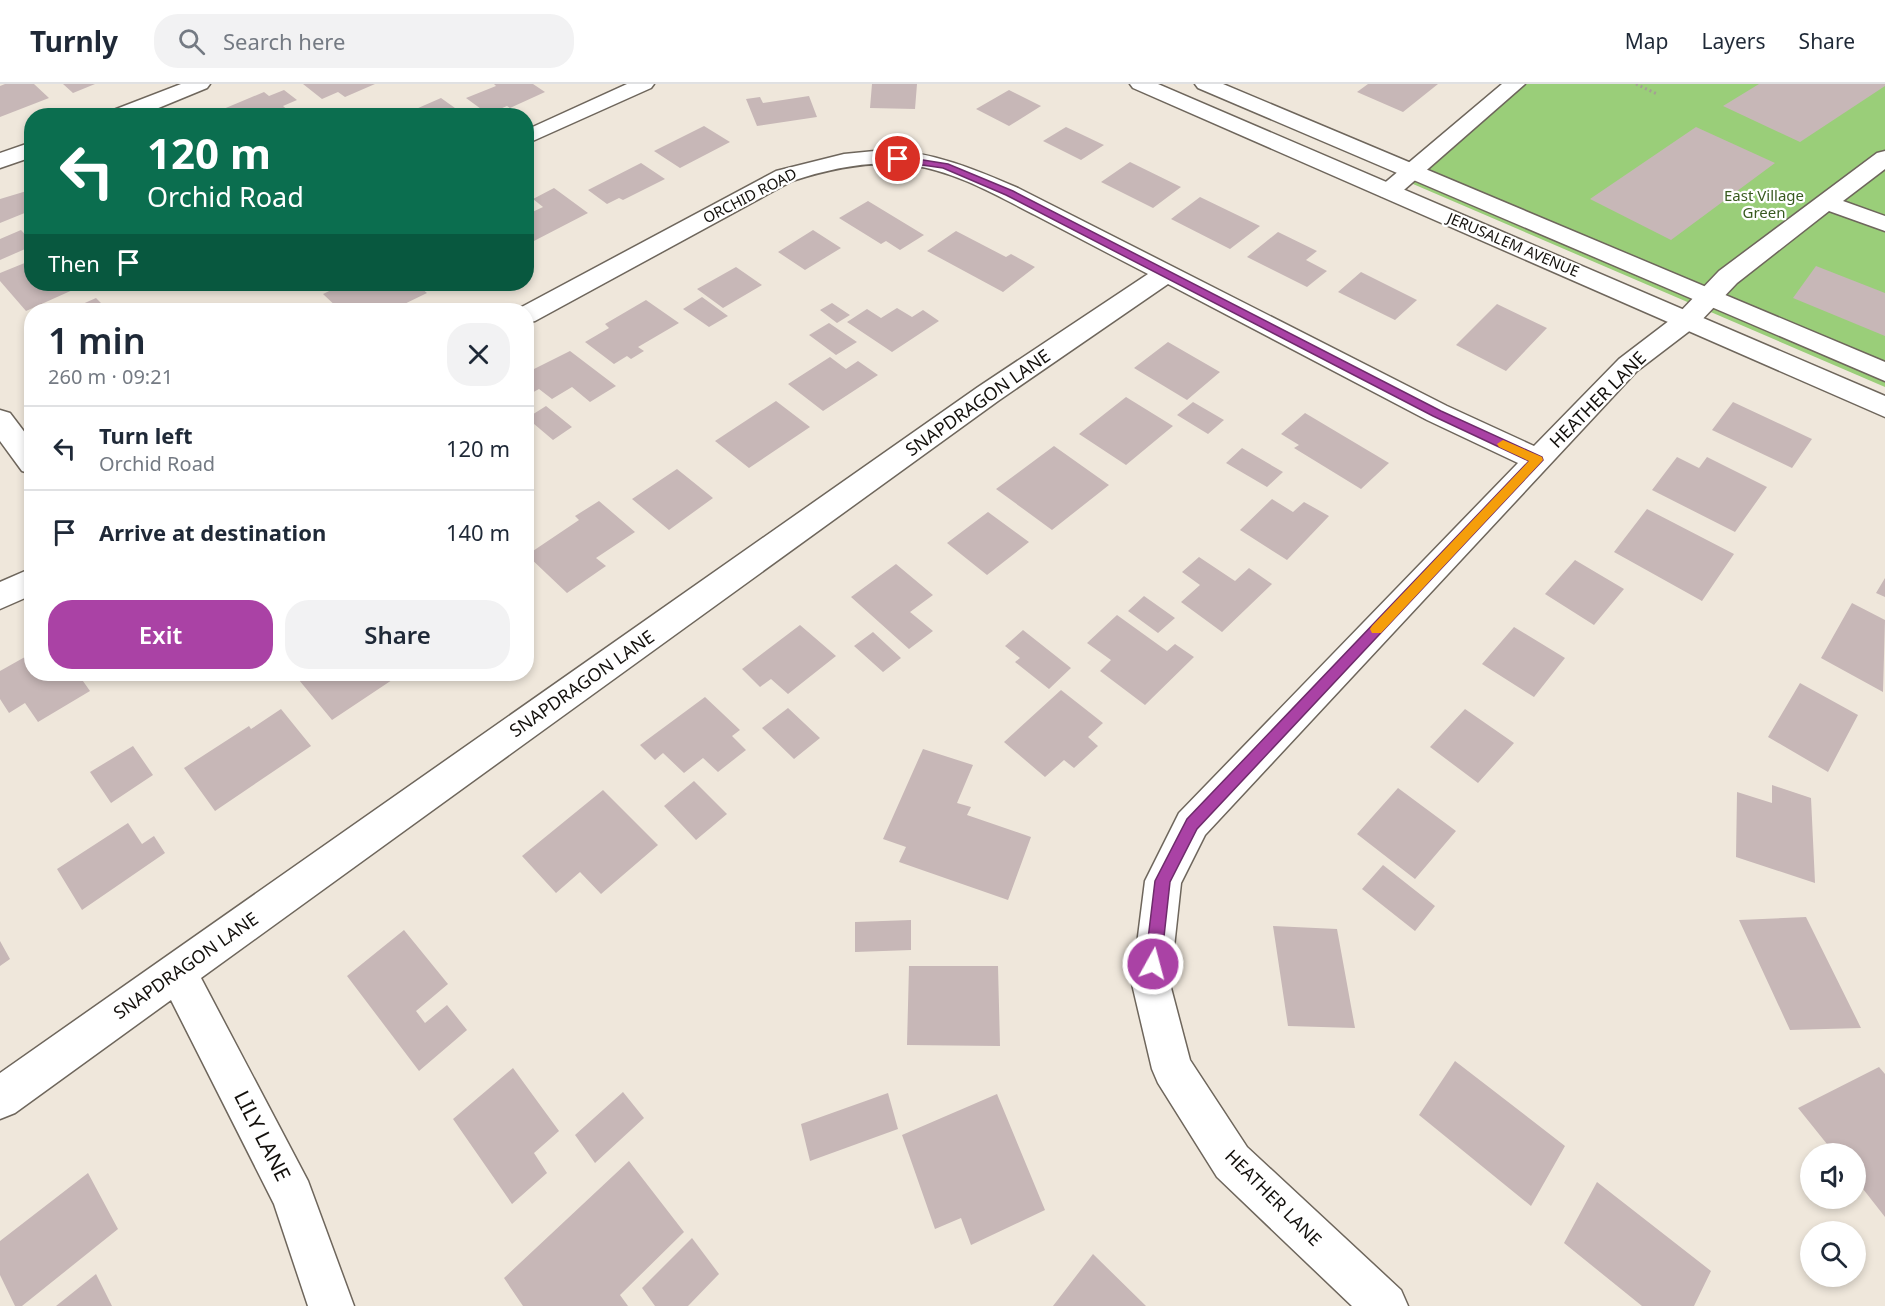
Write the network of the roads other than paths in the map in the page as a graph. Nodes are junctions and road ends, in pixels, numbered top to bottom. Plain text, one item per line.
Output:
1 (200, 84) edge
2 (644, 84) edge
3 (1140, 84) edge
4 (1205, 84) edge
5 (1515, 84) edge
6 (139, 108) edge
7 (534, 134) edge
8 (24, 152) edge
9 (1885, 158) edge
10 (0, 161) edge
11 (1413, 171) junction
12 (1389, 191) junction
13 (1828, 203) junction
14 (1885, 224) edge
15 (1166, 274) junction
16 (1698, 309) junction
17 (534, 311) edge
18 (1885, 372) edge
19 (1885, 407) edge
20 (0, 420) edge
21 (24, 454) edge
22 (1538, 460) junction
23 (24, 584) edge
24 (0, 597) edge
25 (177, 972) junction
26 (0, 1098) edge
27 (331, 1306) edge
28 (1385, 1306) edge

1 - 6 street
2 - 7 street
3 - 12 street, JERUSALEM AVENUE
4 - 11 street, JERUSALEM AVENUE
5 - 11 street
8 - 10 street
9 - 13 street
11 - 12 street
11 - 16 street, JERUSALEM AVENUE
12 - 16 street, JERUSALEM AVENUE
13 - 14 street
13 - 16 street
15 - 17 street, ORCHID ROAD
15 - 22 street, ORCHID ROAD
15 - 25 street, SNAPDRAGON LANE
16 - 18 street, JERUSALEM AVENUE
16 - 19 street, JERUSALEM AVENUE
16 - 22 street, HEATHER LANE
20 - 21 street
22 - 28 street, HEATHER LANE
23 - 24 street
25 - 26 street, SNAPDRAGON LANE
25 - 27 street, LILY LANE

